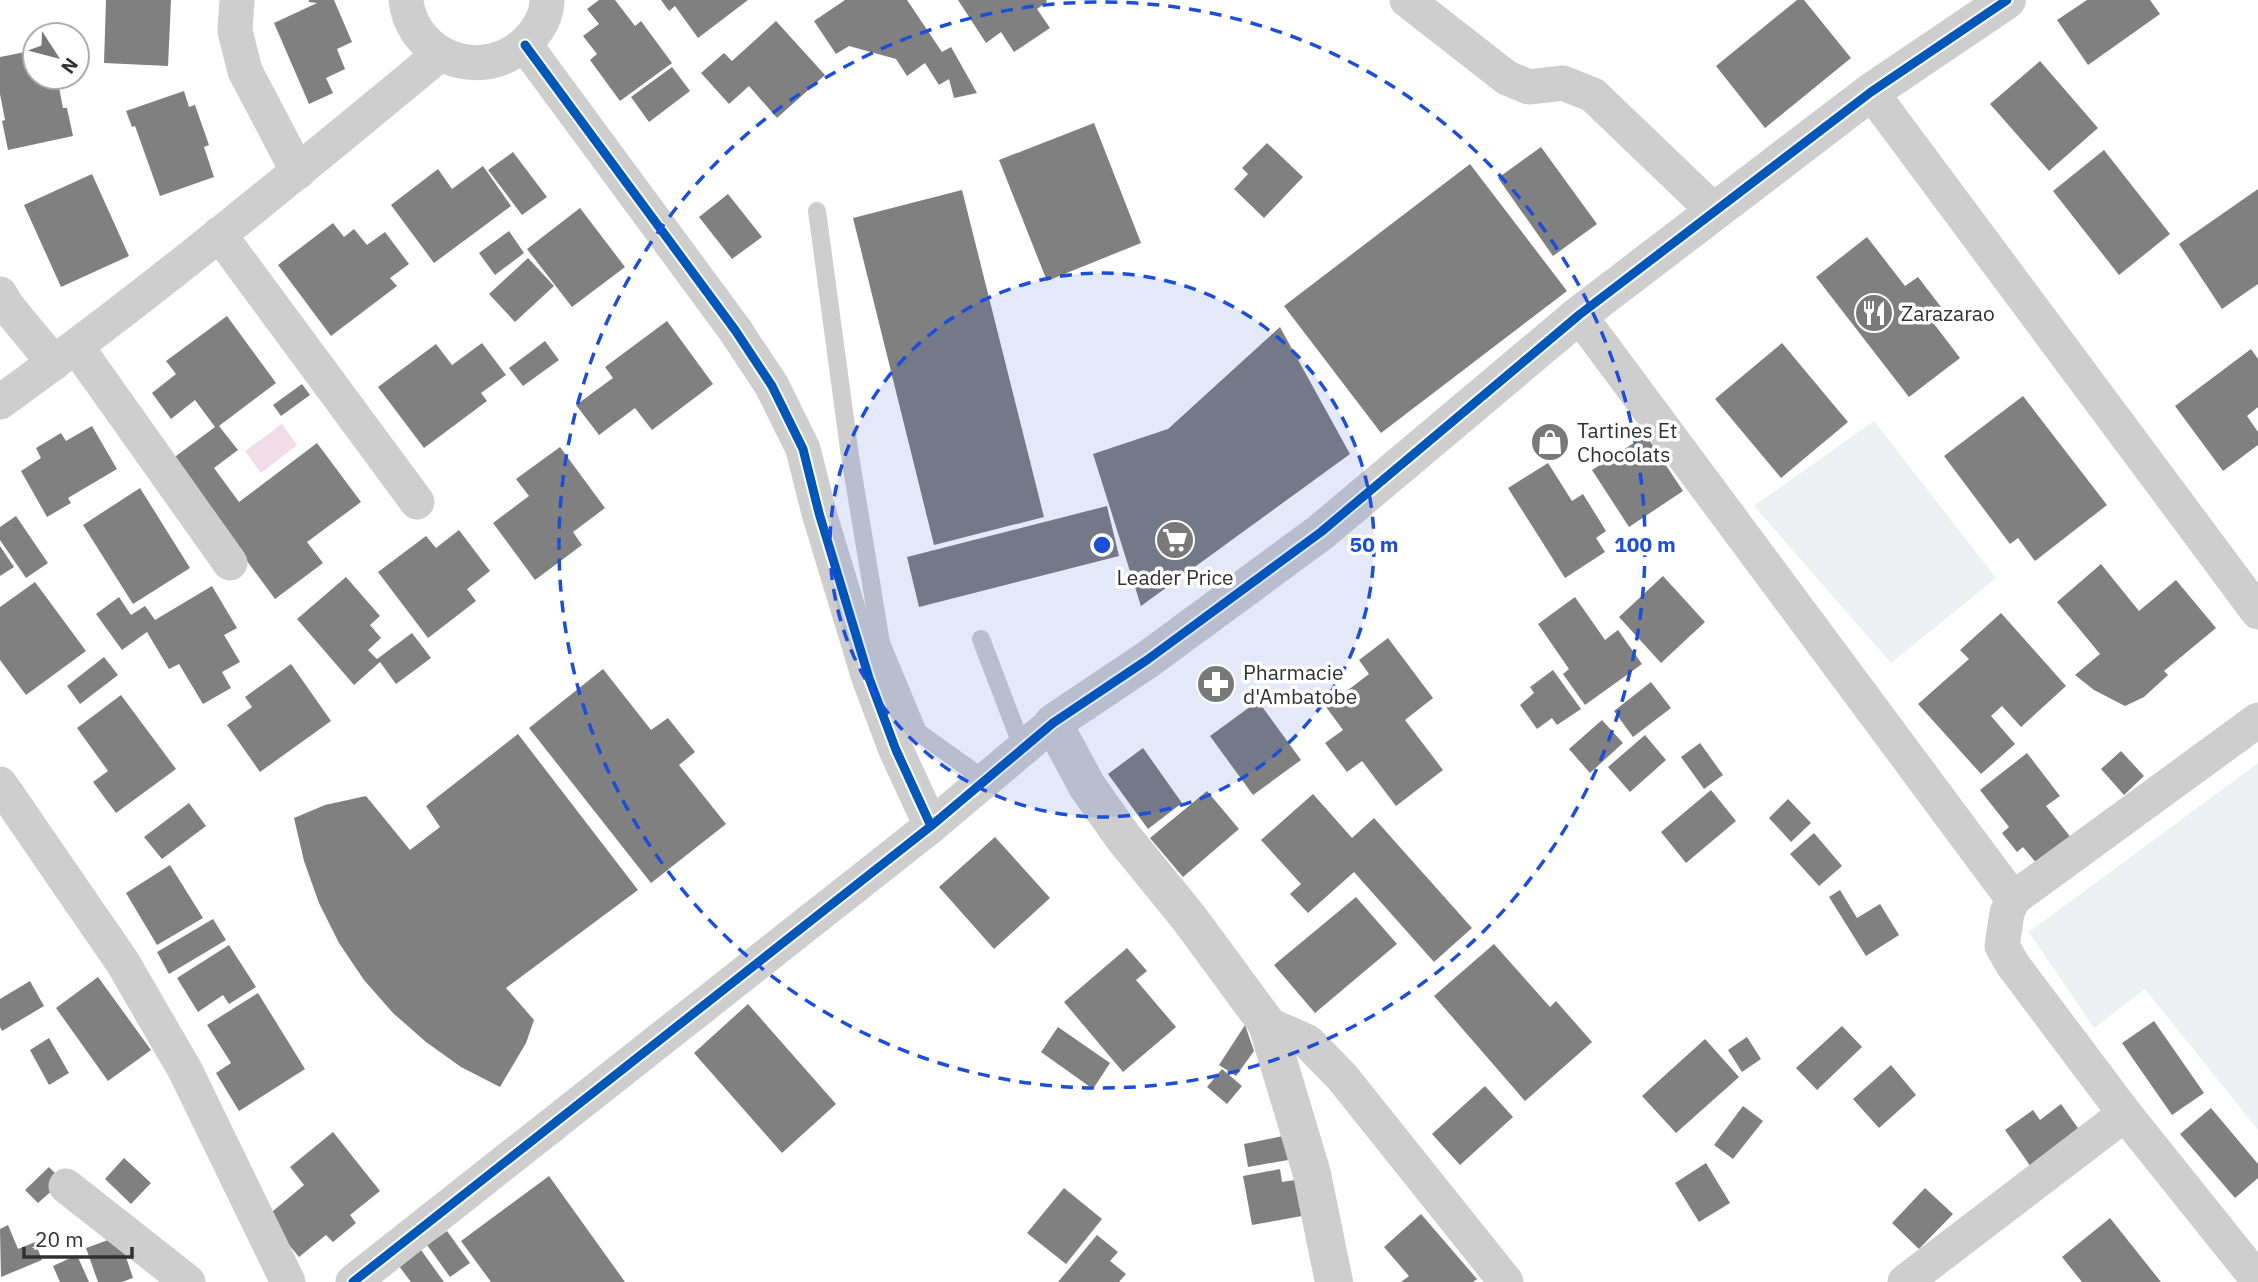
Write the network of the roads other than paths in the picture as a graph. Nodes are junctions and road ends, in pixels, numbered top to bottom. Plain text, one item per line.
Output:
1 (237, 0) edge
2 (406, 0) edge
3 (547, 0) edge
4 (1407, 0) edge
5 (2007, 0) edge
6 (524, 45) junction
7 (440, 54) junction
8 (1871, 92) junction
9 (298, 172) junction
10 (817, 211) dead end
11 (1714, 212) junction
12 (219, 234) junction
13 (0, 294) edge
14 (1579, 315) junction
15 (65, 355) junction
16 (0, 402) edge
17 (417, 502) dead end
18 (230, 564) dead end
19 (2258, 612) edge
20 (981, 639) dead end
21 (2258, 720) edge
22 (1053, 723) junction
23 (1023, 749) junction
24 (985, 780) junction
25 (0, 784) edge
26 (931, 825) junction
27 (2013, 899) junction
28 (1267, 1024) junction
29 (2125, 1114) junction
30 (66, 1186) dead end
31 (2258, 1280) edge
32 (188, 1282) edge
33 (288, 1282) edge
34 (353, 1282) edge
35 (1334, 1282) edge
36 (1506, 1282) edge
37 (1905, 1282) edge

1 - 9 street
2 - 7 street
3 - 6 street
4 - 11 street
5 - 8 street
6 - 7 street
6 - 26 street
7 - 9 street
8 - 11 street
8 - 19 street
9 - 12 street
10 - 24 lane
11 - 14 street
12 - 15 street
12 - 17 street
13 - 15 street
14 - 22 street
14 - 27 street
15 - 16 street
15 - 18 street
20 - 23 lane
21 - 27 street
22 - 23 street
22 - 28 street
23 - 24 street
24 - 26 street
25 - 33 street
26 - 34 street
27 - 29 street
28 - 35 street
28 - 36 street
29 - 31 street
29 - 37 street
30 - 32 street

